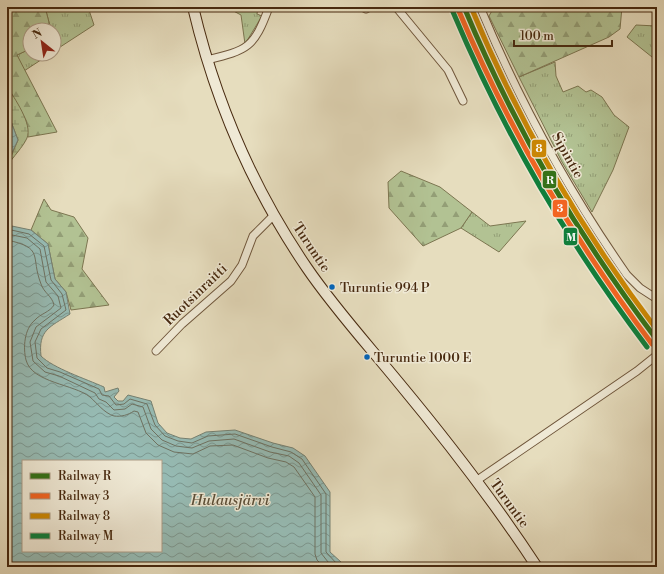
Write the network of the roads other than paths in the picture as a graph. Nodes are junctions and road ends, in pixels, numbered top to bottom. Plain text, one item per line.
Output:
1 (193, 7) edge
2 (268, 7) edge
3 (362, 7) edge
4 (370, 7) edge
5 (396, 7) edge
6 (480, 7) edge
7 (207, 60) junction
8 (463, 101) dead end
9 (274, 215) junction
10 (657, 299) edge
11 (156, 351) dead end
12 (657, 355) edge
13 (476, 481) junction
14 (537, 567) edge

1 - 7 main road, Turuntie
2 - 7 street
3 - 4 street
5 - 8 street
6 - 10 street, Sipintie
7 - 9 main road, Turuntie
9 - 11 street, Ruotsinraitti
9 - 13 main road, Turuntie
12 - 13 street
13 - 14 main road, Turuntie

